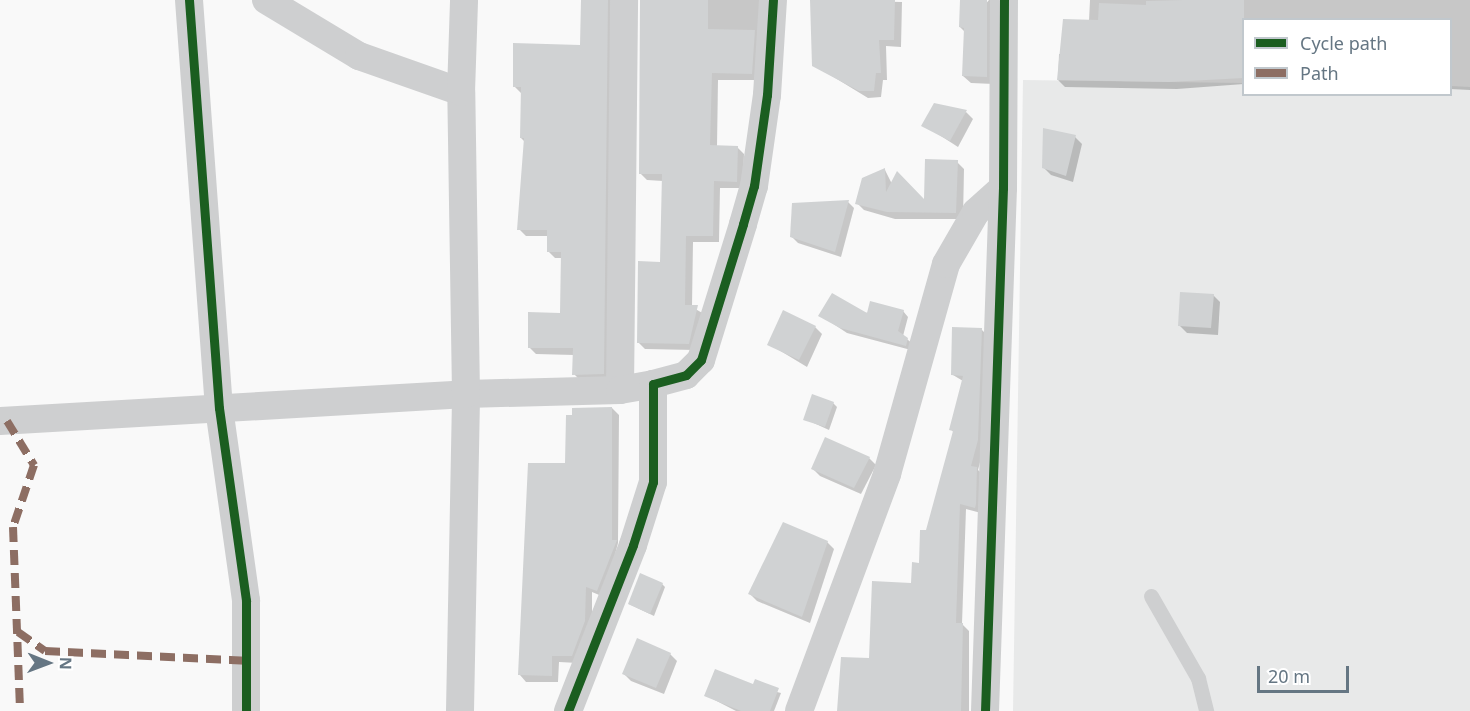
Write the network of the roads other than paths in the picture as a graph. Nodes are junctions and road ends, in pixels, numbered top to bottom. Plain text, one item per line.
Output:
1 (189, 0) edge
2 (267, 0) edge
3 (464, 0) edge
4 (624, 0) edge
5 (773, 0) edge
6 (1004, 0) edge
7 (461, 92) junction
8 (1004, 189) junction
9 (653, 384) junction
10 (620, 390) junction
11 (466, 394) junction
12 (219, 408) junction
13 (0, 421) edge
14 (1152, 596) dead end
15 (459, 707) edge
16 (246, 711) edge
17 (568, 711) edge
18 (799, 711) edge
19 (985, 711) edge
20 (1206, 711) edge

1 - 12 street
2 - 7 street
3 - 7 street
4 - 10 street
5 - 9 street
6 - 8 street
7 - 11 street
8 - 18 street
8 - 19 street
9 - 10 street
9 - 17 street
10 - 11 street
11 - 12 street
11 - 15 street
12 - 13 street
12 - 16 street
14 - 20 lane

